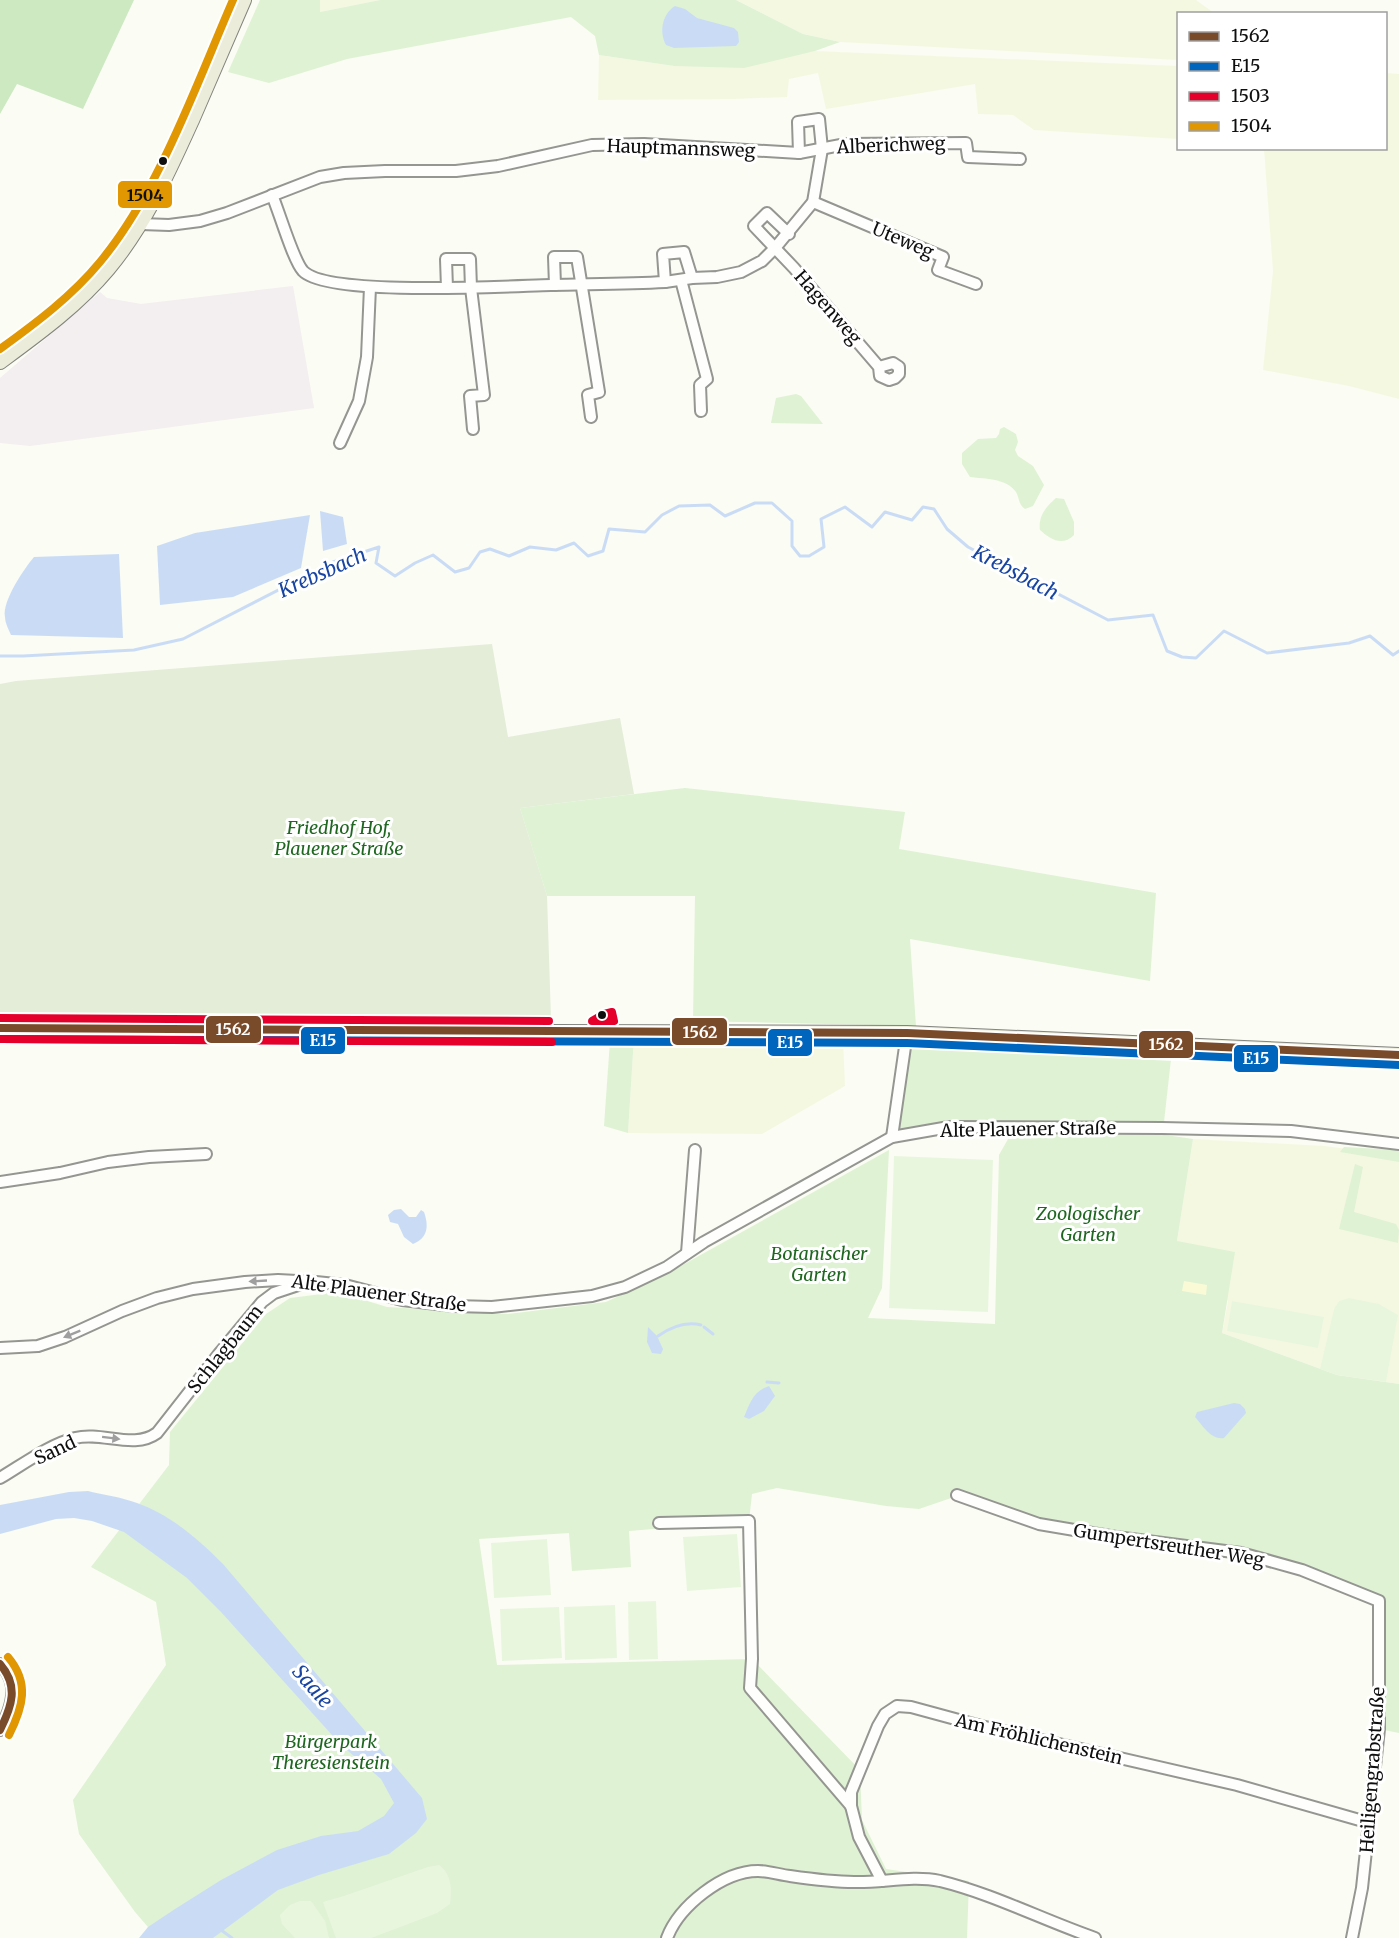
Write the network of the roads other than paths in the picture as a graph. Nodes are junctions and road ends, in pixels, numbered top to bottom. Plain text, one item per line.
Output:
1 (244, 0) edge
2 (822, 149) junction
3 (799, 153) junction
4 (1020, 159) dead end
5 (272, 195) junction
6 (813, 202) junction
7 (141, 224) junction
8 (789, 234) junction
9 (776, 249) junction
10 (692, 278) junction
11 (681, 280) junction
12 (665, 282) junction
13 (976, 284) dead end
14 (555, 285) junction
15 (581, 285) junction
16 (370, 287) junction
17 (447, 288) junction
18 (471, 288) junction
19 (0, 362) edge
20 (879, 366) dead end
21 (701, 411) dead end
22 (591, 417) dead end
23 (473, 429) dead end
24 (340, 443) dead end
25 (0, 1028) edge
26 (907, 1033) junction
27 (1399, 1055) edge
28 (892, 1137) junction
29 (1399, 1144) edge
30 (695, 1150) dead end
31 (206, 1154) dead end
32 (0, 1182) edge
33 (687, 1253) junction
34 (316, 1282) junction
35 (0, 1348) edge
36 (149, 1439) joint
37 (0, 1478) edge
38 (957, 1496) dead end
39 (659, 1523) dead end
40 (1379, 1600) joint
41 (0, 1665) edge
42 (0, 1730) edge
43 (851, 1806) junction
44 (1370, 1823) junction
45 (882, 1881) junction
46 (667, 1938) edge
47 (1095, 1938) edge
48 (1352, 1938) edge

1 - 7 main road
2 - 3 street, Hauptmannsweg
2 - 3 street
2 - 4 street, Alberichweg
2 - 6 street
3 - 5 street, Hauptmannsweg
5 - 7 street, Hauptmannsweg
5 - 16 street
6 - 8 street
6 - 13 street, Uteweg
7 - 19 main road
8 - 9 street
8 - 9 street, Hagenweg
9 - 10 street
9 - 20 street, Hagenweg
10 - 11 street
10 - 12 street
11 - 12 street
11 - 21 street
12 - 15 street
14 - 15 street
14 - 15 street
14 - 18 street
15 - 22 street
16 - 17 street
16 - 24 street
17 - 18 street
17 - 18 street
18 - 23 street
25 - 26 main road
26 - 27 main road
26 - 28 street
28 - 29 street, Alte Plauener Straße
28 - 33 street, Alte Plauener Straße
30 - 33 street
31 - 32 street
33 - 34 street, Alte Plauener Straße
34 -> 35 street, Alte Plauener Straße
34 - 36 street, Schlagbaum
37 -> 36 street, Sand
38 - 40 street, Gumpertsreuther Weg
39 - 43 street
40 - 44 street, Heiligengrabstraße
41 - 42 street
43 - 44 street, Am Fröhlichenstein
43 - 45 street, Am Fröhlichenstein
44 - 48 street, Heiligengrabstraße
45 - 46 street
45 - 47 street

